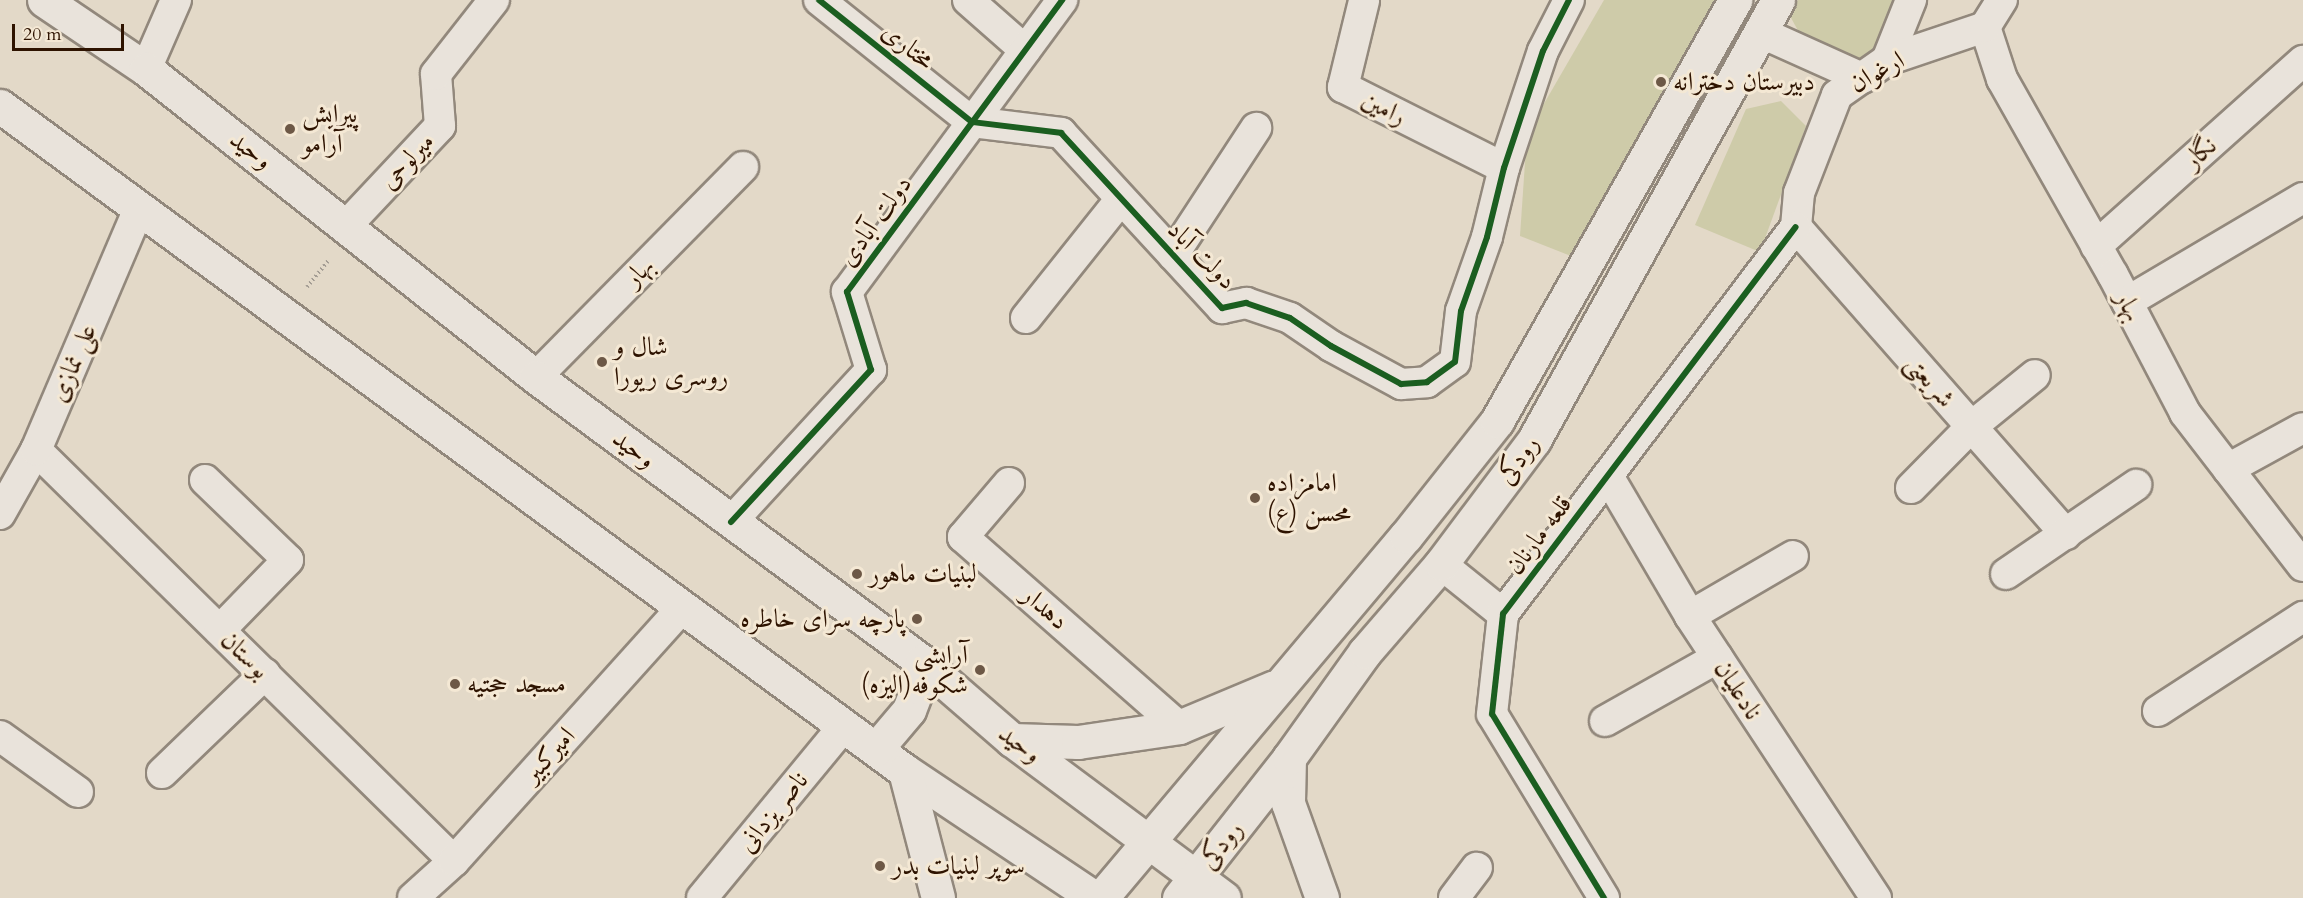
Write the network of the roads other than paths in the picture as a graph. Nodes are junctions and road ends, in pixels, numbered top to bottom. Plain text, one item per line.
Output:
1 (44, 0) edge
2 (177, 0) edge
3 (494, 0) edge
4 (819, 0) edge
5 (968, 0) edge
6 (1062, 0) edge
7 (1569, 0) edge
8 (1736, 0) edge
9 (1778, 0) edge
10 (1911, 0) edge
11 (2002, 0) edge
12 (1364, 1) edge
13 (1985, 27) junction
14 (1762, 33) junction
15 (1025, 50) junction
16 (1887, 60) junction
17 (2303, 61) edge
18 (146, 69) junction
19 (1862, 78) junction
20 (0, 106) edge
21 (972, 122) junction
22 (1256, 128) dead end
23 (742, 167) dead end
24 (1504, 168) junction
25 (2303, 198) edge
26 (1121, 199) junction
27 (139, 208) junction
28 (350, 227) junction
29 (1796, 227) junction
30 (2096, 246) junction
31 (1173, 255) junction
32 (2127, 302) junction
33 (1026, 318) dead end
34 (2035, 375) dead end
35 (536, 377) junction
36 (1971, 427) junction
37 (2303, 428) edge
38 (36, 450) junction
39 (2228, 469) junction
40 (1608, 476) junction
41 (205, 480) dead end
42 (1009, 483) dead end
43 (2136, 485) dead end
44 (1911, 488) dead end
45 (0, 514) edge
46 (731, 522) junction
47 (2066, 534) junction
48 (1793, 556) dead end
49 (1442, 564) junction
50 (2303, 566) edge
51 (2006, 574) dead end
52 (682, 608) junction
53 (1503, 614) junction
54 (1690, 616) junction
55 (2303, 616) edge
56 (220, 630) junction
57 (1717, 658) junction
58 (922, 662) junction
59 (265, 674) junction
60 (1282, 683) junction
61 (2158, 711) dead end
62 (1605, 721) dead end
63 (844, 726) junction
64 (1179, 727) junction
65 (0, 736) edge
66 (1012, 740) junction
67 (876, 748) junction
68 (1289, 758) junction
69 (905, 771) junction
70 (162, 773) dead end
71 (78, 792) dead end
72 (1148, 840) junction
73 (454, 861) junction
74 (1476, 868) dead end
75 (1187, 888) edge
76 (413, 898) edge
77 (702, 898) edge
78 (938, 898) edge
79 (1095, 898) edge
80 (1101, 898) edge
81 (1224, 898) edge
82 (1322, 898) edge
83 (1454, 898) edge
84 (1604, 898) edge
85 (1876, 898) edge

1 - 18 main road, وحید
2 - 18 street
3 - 28 street, میرلوحی
4 - 21 street, مختاری
5 - 15 street
6 - 15 street, دولت آبادی
7 - 24 street
8 - 60 main road, رودکی
9 - 14 main road, رودکی
10 - 16 street
11 - 13 street
12 - 24 street, رامین
13 - 16 street, ارغوان
13 - 30 street, بهار
14 - 19 street
14 - 49 main road, رودکی
15 - 21 street, دولت آبادی
16 - 19 street, ارغوان
17 - 30 street, نگار
18 - 28 main road, وحید
19 - 29 street, ارغوان
20 - 27 main road
21 - 26 street, دولت آباد
21 - 46 street, دولت آبادی
22 - 31 street
23 - 35 street, بهار
24 - 31 street, دولت آباد
25 - 32 street
26 - 31 street, دولت آباد
26 - 33 street
27 - 38 street, علی نمازی
27 - 52 main road
28 - 35 main road, وحید
29 - 36 street, شریعتی
29 - 40 street, قلعه مارنان
30 - 32 street, بهار
32 - 39 street, بهار
34 - 36 street
35 - 46 main road, وحید
36 - 44 street
36 - 47 street, شریعتی
37 - 39 street
38 - 45 street, علی نمازی
38 - 56 street, بوستان
39 - 50 street, بهار
40 - 53 street, قلعه مارنان
40 - 54 street, نادعلیان
41 - 56 street
42 - 64 street, دهدار
43 - 47 street
46 - 58 main road, وحید
47 - 51 street
48 - 54 street
49 - 53 street
49 - 68 main road, رودکی
52 - 63 main road
52 - 73 street, امیرکبیر
53 - 84 street
54 - 57 street, نادعلیان
55 - 61 street
56 - 59 street, بوستان
57 - 62 street
57 - 85 street, نادعلیان
58 - 66 main road, وحید
58 - 67 main road
59 - 70 street
59 - 73 street, بوستان
60 - 64 main road
60 - 72 main road, رودکی
63 - 67 main road
63 - 77 street, ناصر یزدانی
64 - 66 main road
65 - 71 street
66 - 72 main road, وحید
67 - 69 main road
68 - 75 main road, رودکی
68 - 82 main road
69 - 78 main road
69 - 79 main road
72 - 75 main road, وحید
72 - 80 main road, رودکی
73 - 76 street, امیرکبیر
74 - 83 street
75 - 81 main road, وحید

